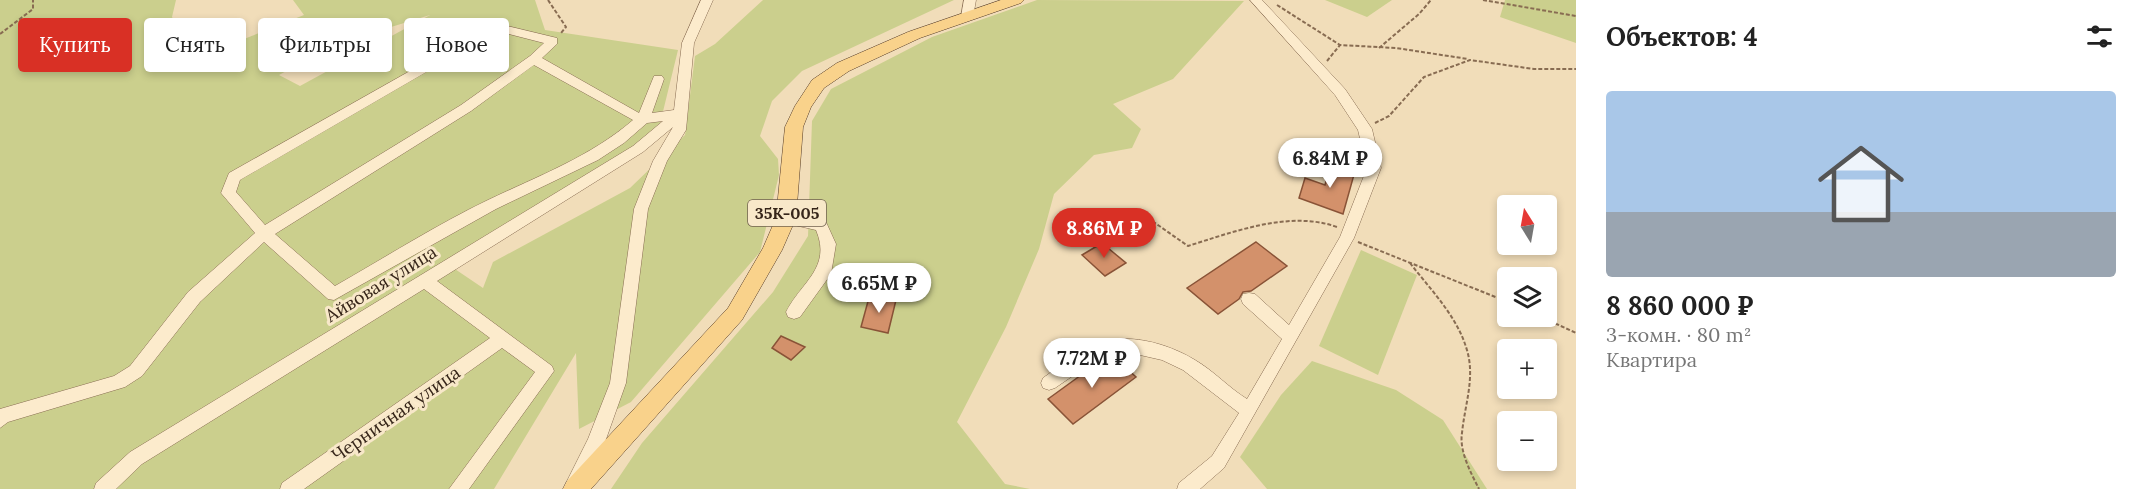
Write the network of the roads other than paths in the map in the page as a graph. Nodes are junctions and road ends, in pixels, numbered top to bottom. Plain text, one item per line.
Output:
1 (707, 0) edge
2 (1016, 0) edge
3 (1256, 0) edge
4 (968, 8) edge
5 (534, 59) junction
6 (658, 79) dead end
7 (680, 114) junction
8 (643, 119) junction
9 (786, 218) junction
10 (264, 233) junction
11 (424, 280) junction
12 (1249, 298) dead end
13 (794, 312) dead end
14 (1291, 337) junction
15 (503, 338) junction
16 (1049, 383) dead end
17 (1250, 410) junction
18 (1, 418) edge
19 (103, 489) edge
20 (289, 489) edge
21 (458, 489) edge
22 (573, 489) edge
23 (1186, 489) edge

1 - 7 street
2 - 4 main road, 35К-005
3 - 14 street
4 - 9 main road, 35К-005
5 - 8 street
5 - 10 street
5 - 10 street
6 - 8 street
7 - 8 street
7 - 11 street, Айвовая улица
7 - 22 street
8 - 10 street
9 - 13 street
9 - 22 main road, 35К-005
10 - 18 street
11 - 15 street
11 - 19 street, Айвовая улица
12 - 14 street
14 - 17 street
15 - 20 street, Черничная улица
15 - 21 street
16 - 17 street
17 - 23 street

